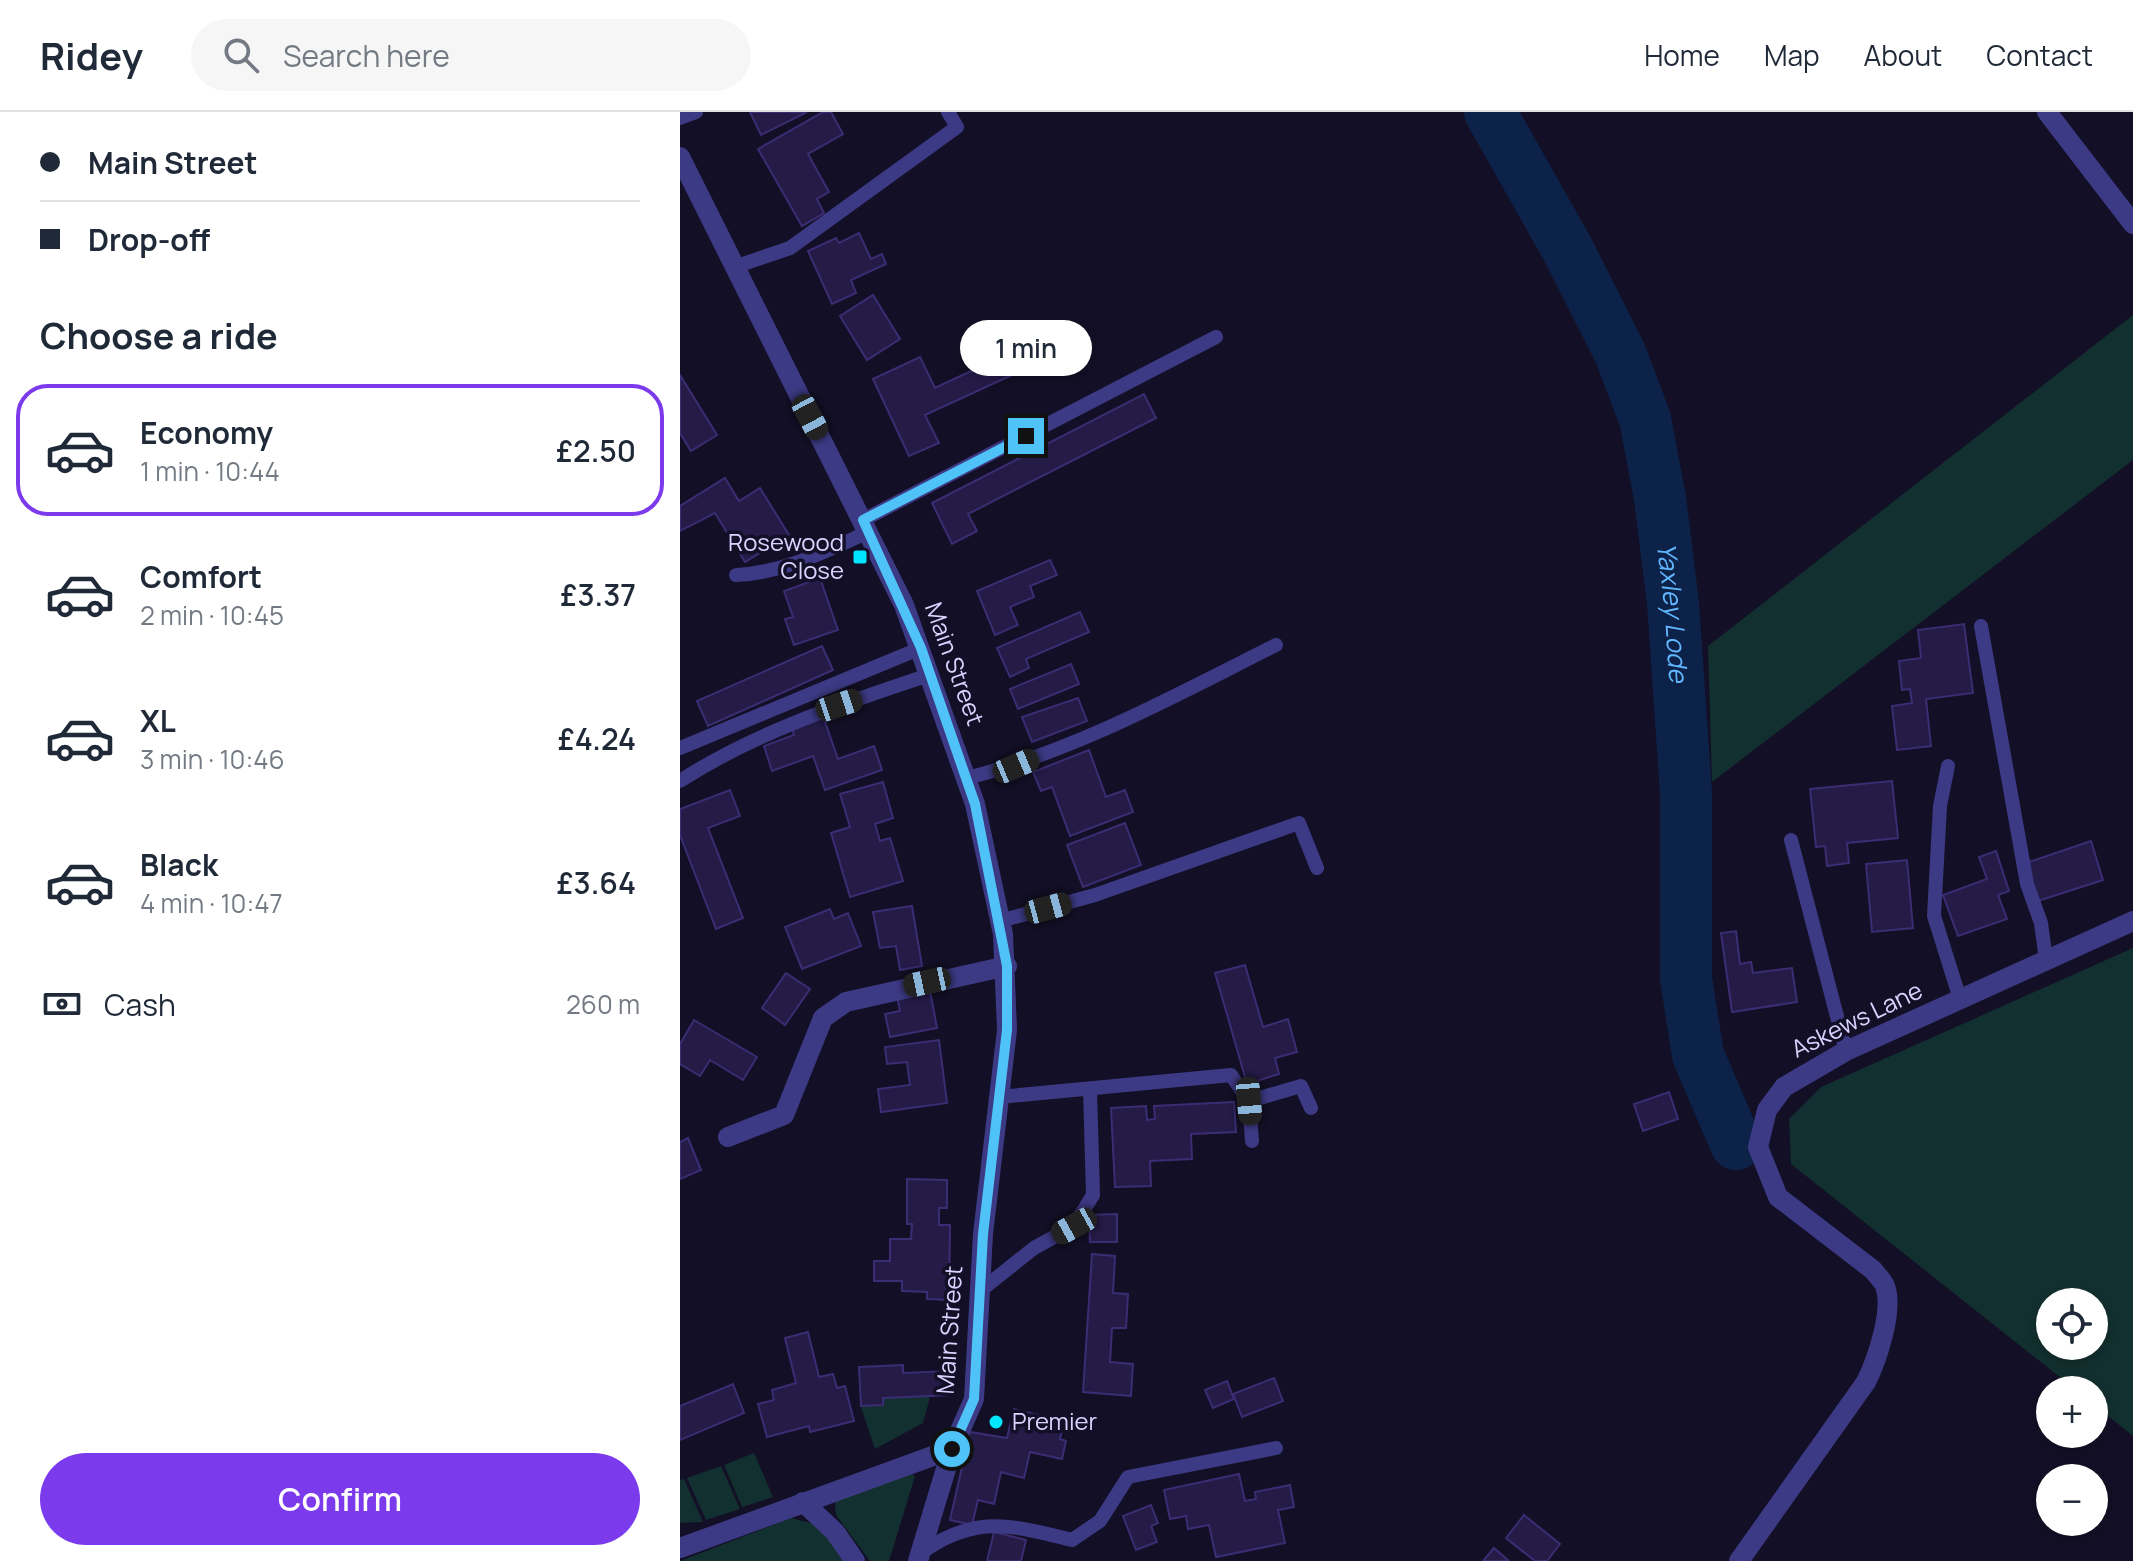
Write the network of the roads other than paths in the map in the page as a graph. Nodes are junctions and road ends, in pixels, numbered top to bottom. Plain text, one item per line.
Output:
1 (696, 112) edge
2 (948, 112) edge
3 (2047, 112) edge
4 (680, 118) edge
5 (680, 157) edge
6 (2133, 224) edge
7 (734, 267) junction
8 (1216, 337) dead end
9 (866, 526) junction
10 (736, 575) dead end
11 (1981, 626) dead end
12 (1276, 645) dead end
13 (921, 648) junction
14 (929, 675) junction
15 (680, 748) edge
16 (1948, 766) dead end
17 (967, 778) junction
18 (680, 781) edge
19 (1791, 840) dead end
20 (1317, 868) dead end
21 (1000, 921) junction
22 (2133, 921) edge
23 (2046, 960) junction
24 (1007, 966) junction
25 (1960, 999) junction
26 (1846, 1051) junction
27 (1090, 1090) junction
28 (999, 1097) junction
29 (1249, 1101) junction
30 (1311, 1108) dead end
31 (728, 1137) dead end
32 (1252, 1141) dead end
33 (980, 1291) junction
34 (1276, 1448) dead end
35 (952, 1449) junction
36 (803, 1502) junction
37 (680, 1548) edge
38 (919, 1557) edge
39 (855, 1561) edge
40 (1739, 1561) edge

1 - 4 lane
2 - 7 lane
3 - 6 street
5 - 7 street, Main Street
7 - 9 street, Main Street
8 - 9 lane
9 - 10 lane
9 - 13 street, Main Street
11 - 23 lane
12 - 17 lane
13 - 14 street, Main Street
13 - 15 lane
14 - 17 street, Main Street
14 - 18 lane
16 - 25 lane
17 - 21 street, Main Street
19 - 26 lane
20 - 21 lane
21 - 24 street, Main Street
22 - 23 street, Askews Lane
23 - 25 street, Askews Lane
24 - 28 street, Main Street
24 - 31 street
25 - 26 street, Askews Lane
26 - 40 street, Askews Lane
27 - 28 lane
27 - 29 lane
27 - 33 lane
28 - 33 street, Main Street
29 - 30 lane
29 - 32 lane
33 - 35 street, Main Street
34 - 38 lane
35 - 36 street
35 - 38 street, Main Street
36 - 37 street
36 - 39 street

